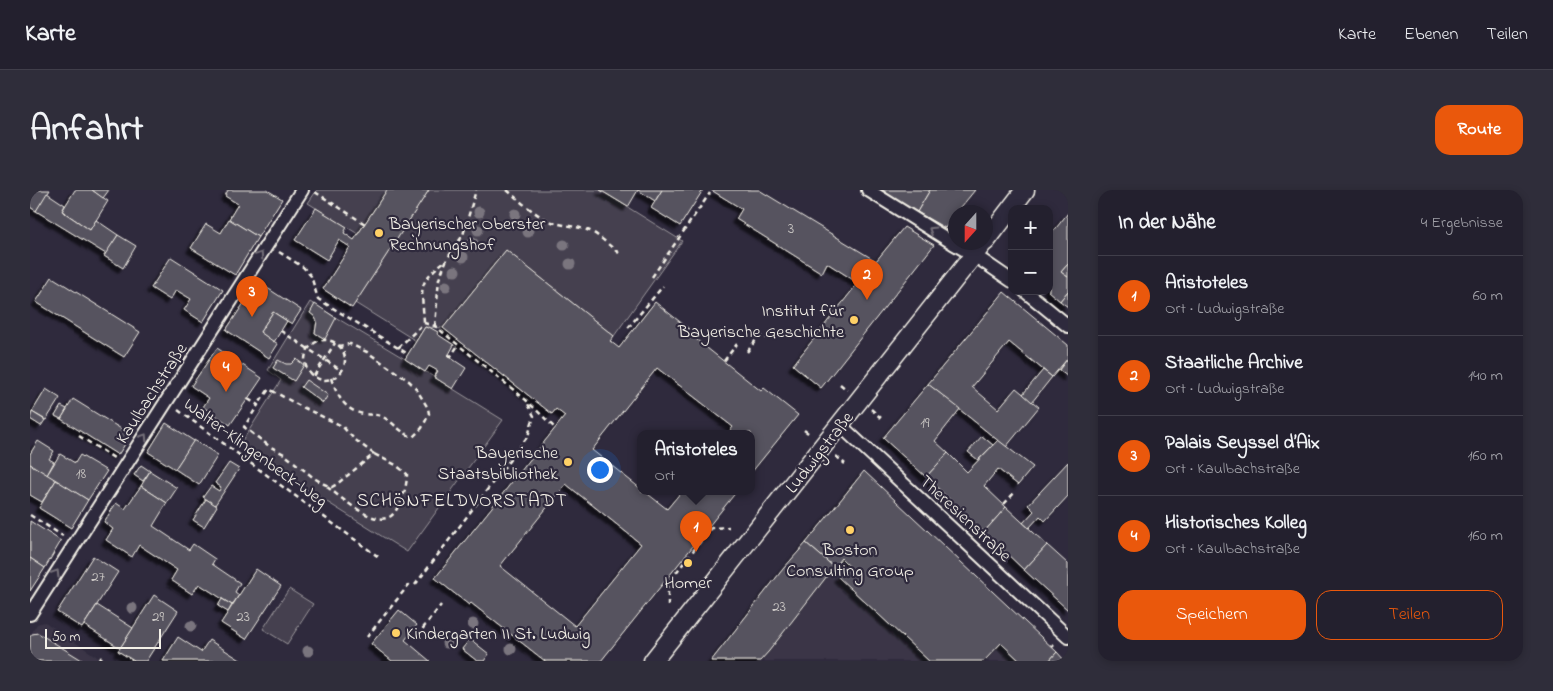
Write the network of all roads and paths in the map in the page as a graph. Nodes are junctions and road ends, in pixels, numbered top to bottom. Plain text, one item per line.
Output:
1 (302, 190) edge
2 (312, 190) edge
3 (476, 190) edge
4 (507, 190) edge
5 (868, 190) edge
6 (1025, 190) edge
7 (710, 193) dead end
8 (365, 224) dead end
9 (993, 231) edge
10 (948, 240) edge
11 (267, 245) junction
12 (978, 250) edge
13 (985, 250) edge
14 (622, 255) dead end
15 (447, 259) junction
16 (1008, 276) edge
17 (652, 277) dead end
18 (663, 286) dead end
19 (1030, 295) edge
20 (424, 322) junction
21 (435, 326) junction
22 (1068, 326) edge
23 (628, 328) dead end
24 (281, 331) dead end
25 (767, 338) dead end
26 (335, 343) junction
27 (459, 344) junction
28 (737, 344) dead end
29 (339, 346) junction
30 (398, 348) junction
31 (308, 350) junction
32 (747, 352) dead end
33 (408, 354) dead end
34 (448, 355) dead end
35 (325, 360) junction
36 (724, 361) dead end
37 (342, 370) junction
38 (314, 376) junction
39 (331, 378) junction
40 (248, 399) dead end
41 (526, 400) junction
42 (166, 402) junction
43 (258, 405) junction
44 (840, 425) junction
45 (555, 428) dead end
46 (79, 436) dead end
47 (374, 454) junction
48 (125, 465) junction
49 (324, 484) junction
50 (1016, 491) dead end
51 (1004, 504) dead end
52 (30, 515) edge
53 (729, 528) dead end
54 (75, 543) junction
55 (380, 558) dead end
56 (411, 582) dead end
57 (415, 585) dead end
58 (441, 605) dead end
59 (668, 606) dead end
60 (30, 614) edge
61 (417, 636) dead end
62 (367, 637) dead end
63 (1068, 637) edge
64 (103, 655) dead end
65 (99, 661) edge
66 (653, 661) edge

1 - 11 street, Kaulbachstraße
2 - 8 path
3 - 15 path
4 - 14 path
10 -> 5 street
6 - 9 main road, Ludwigstraße
7 - 17 path
11 - 30 path
42 -> 11 street, Kaulbachstraße
12 - 44 main road, Ludwigstraße
13 - 16 street
15 - 20 path
15 - 21 path
18 - 23 path
19 - 22 street
20 - 21 path
20 - 30 path
21 - 27 path
24 - 31 path
25 - 32 path
26 - 29 path
26 - 31 path
26 - 35 path
27 - 34 path
27 - 41 path
28 - 36 path
29 - 37 path
29 - 39 path
30 - 33 path
31 - 35 path
31 - 38 path
35 - 37 path
35 - 38 path
37 - 39 path
38 - 39 path
40 - 43 path
41 - 45 path
41 - 57 path
48 -> 42 street, Kaulbachstraße
42 - 55 path, Walter-Klingenbeck-Weg
43 - 47 path
43 - 49 path
44 - 63 street, Theresienstraße
44 - 66 main road, Ludwigstraße
46 - 48 path
47 - 49 path
47 - 49 path
48 - 54 street, Kaulbachstraße
50 - 51 path
52 - 54 path
53 - 59 path
60 -> 54 street, Kaulbachstraße
56 - 62 path
58 - 61 path
64 - 65 path

